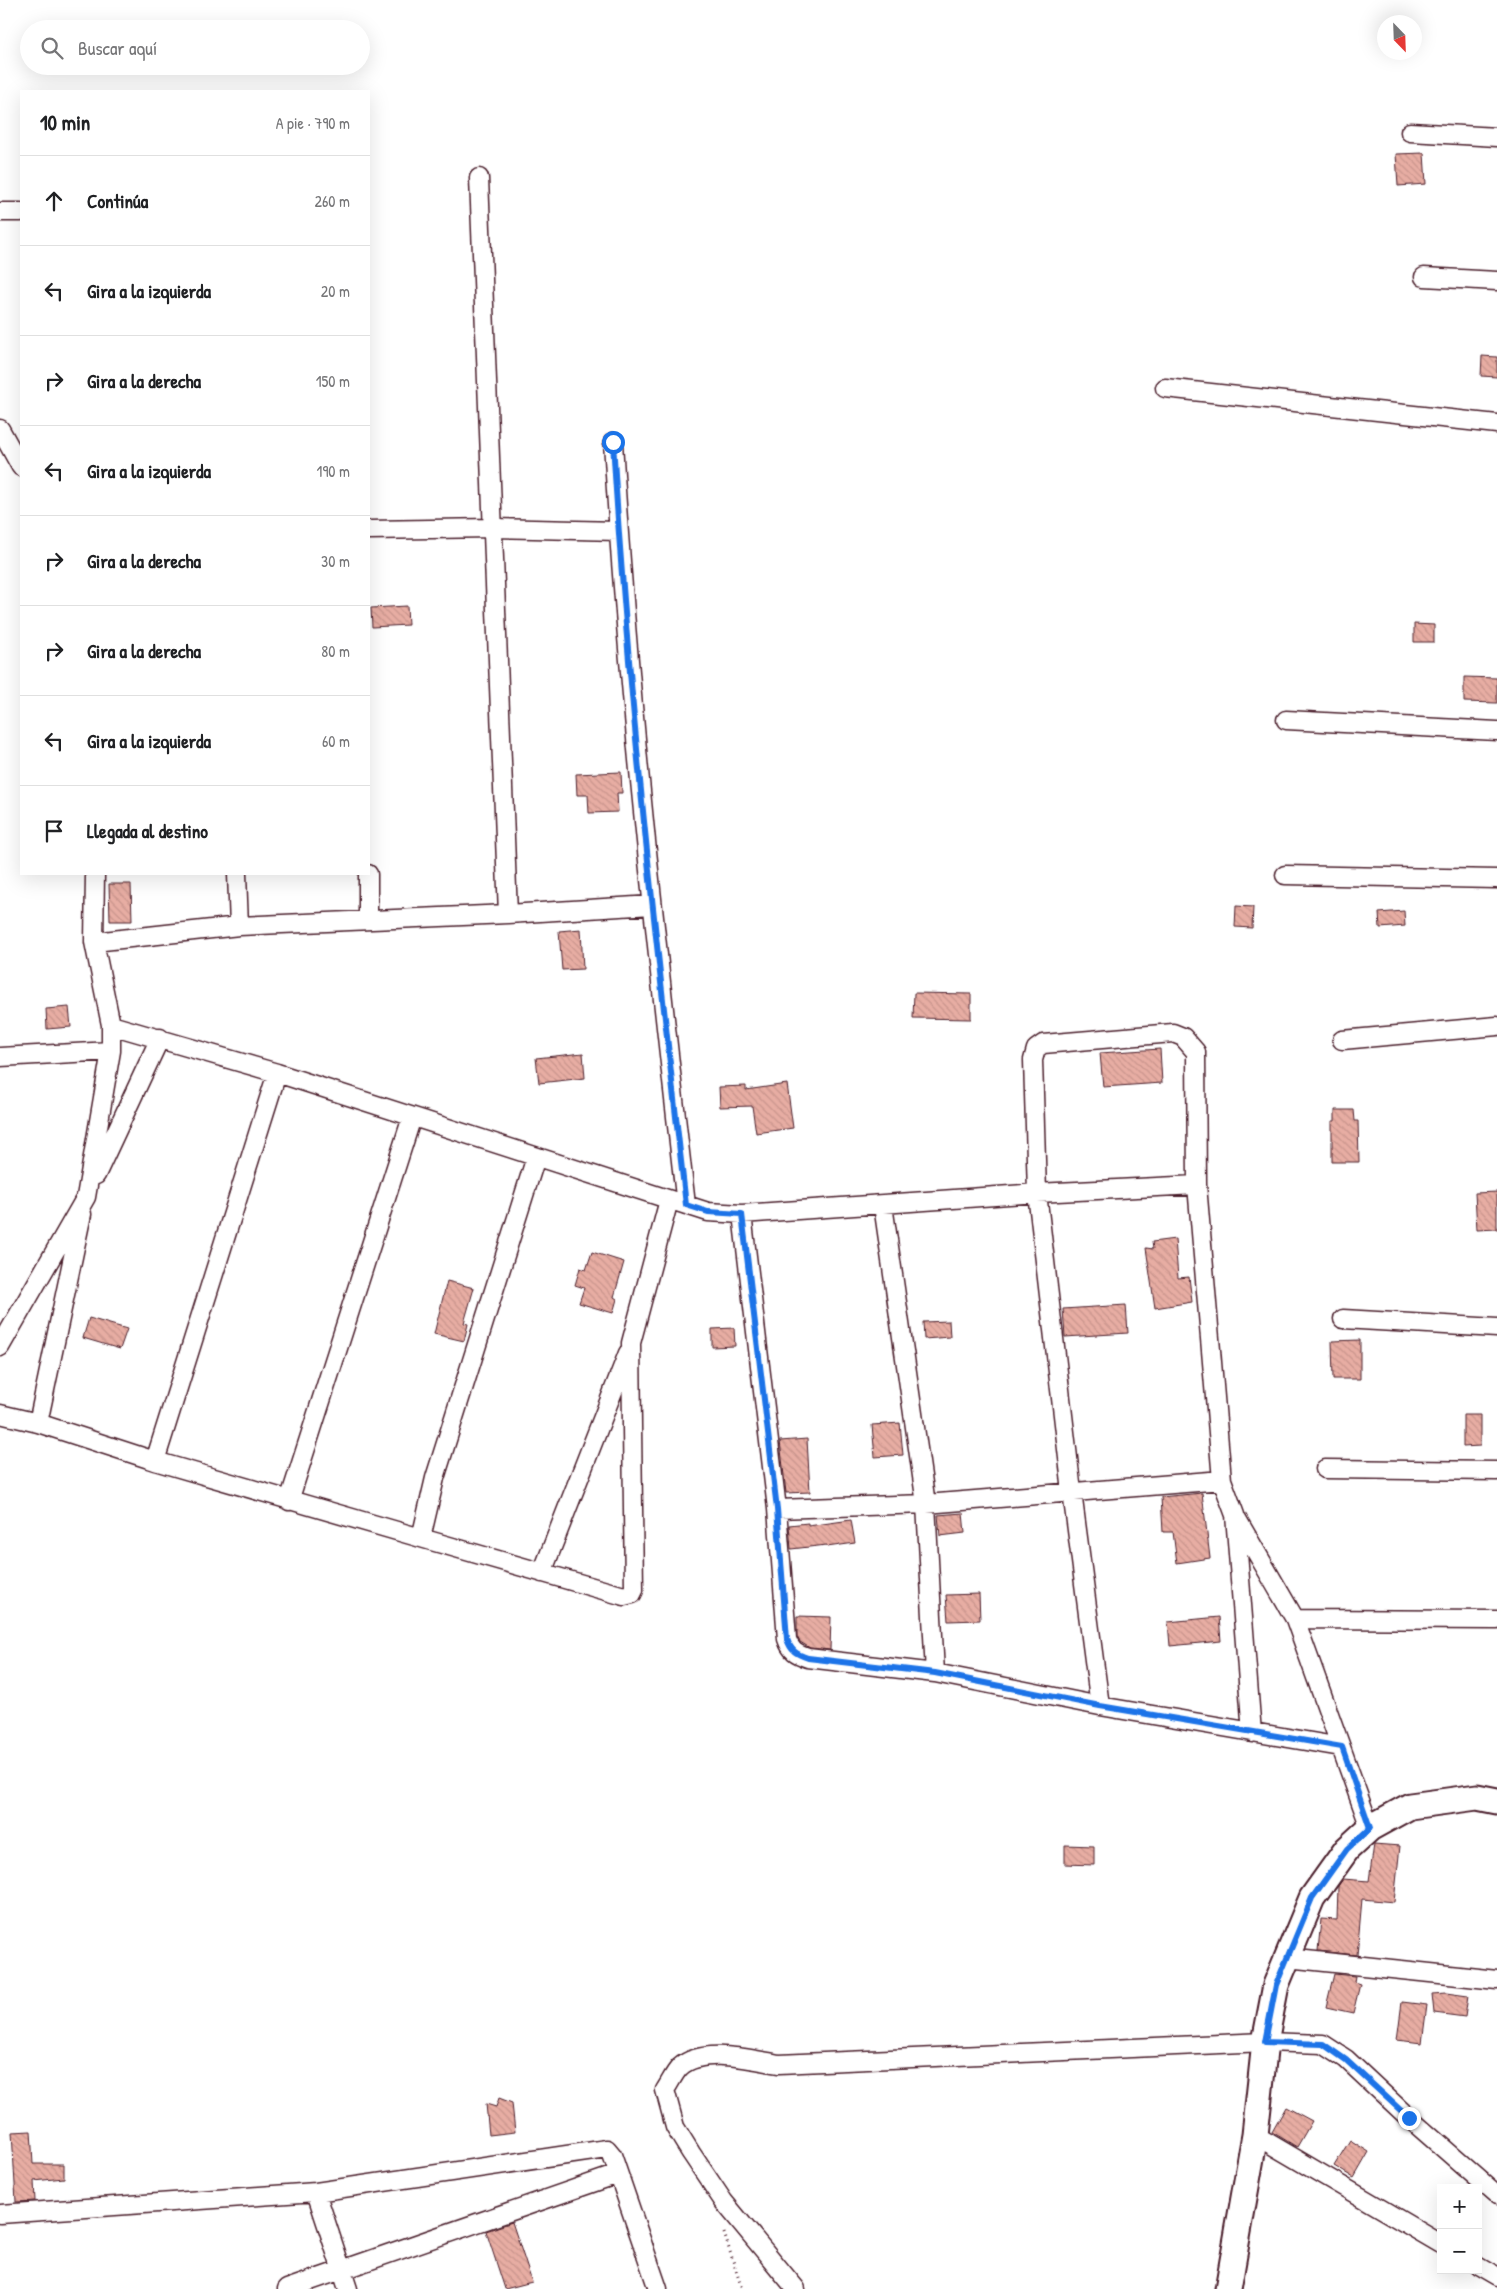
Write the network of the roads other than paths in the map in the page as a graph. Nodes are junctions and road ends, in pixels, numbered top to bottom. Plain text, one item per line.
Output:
1 (1410, 132) dead end
2 (1497, 137) edge
3 (479, 178) dead end
4 (0, 212) edge
5 (20, 212) edge
6 (1424, 277) dead end
7 (1497, 281) edge
8 (1165, 388) dead end
9 (1497, 424) edge
10 (0, 429) edge
11 (613, 442) dead end
12 (20, 465) edge
13 (492, 528) junction
14 (370, 530) edge
15 (618, 531) junction
16 (1286, 720) dead end
17 (1497, 731) edge
18 (95, 875) edge
19 (237, 875) edge
20 (368, 875) edge
21 (1285, 875) dead end
22 (1497, 879) edge
23 (652, 905) junction
24 (508, 914) junction
25 (368, 920) junction
26 (240, 926) junction
27 (94, 942) junction
28 (112, 1025) junction
29 (1497, 1026) edge
30 (160, 1038) junction
31 (1342, 1040) dead end
32 (111, 1050) junction
33 (0, 1057) edge
34 (277, 1074) junction
35 (412, 1117) junction
36 (536, 1157) junction
37 (1197, 1185) junction
38 (1037, 1193) junction
39 (86, 1197) junction
40 (669, 1200) junction
41 (686, 1205) junction
42 (883, 1205) junction
43 (742, 1214) junction
44 (1343, 1319) dead end
45 (1497, 1328) edge
46 (631, 1343) junction
47 (0, 1346) edge
48 (0, 1414) edge
49 (38, 1423) junction
50 (155, 1461) junction
51 (1325, 1469) dead end
52 (1497, 1471) edge
53 (1222, 1480) junction
54 (1072, 1492) junction
55 (289, 1501) junction
56 (926, 1504) junction
57 (777, 1509) junction
58 (1235, 1515) junction
59 (422, 1538) junction
60 (542, 1573) junction
61 (1295, 1619) junction
62 (1497, 1620) edge
63 (935, 1673) junction
64 (1100, 1706) junction
65 (1252, 1733) junction
66 (1342, 1747) junction
67 (1497, 1801) edge
68 (1370, 1828) junction
69 (1287, 1958) junction
70 (1497, 1980) edge
71 (1265, 2042) junction
72 (1255, 2135) junction
73 (618, 2174) junction
74 (316, 2192) junction
75 (1497, 2195) edge
76 (0, 2214) edge
77 (1437, 2242) edge
78 (1482, 2268) edge
79 (342, 2270) junction
80 (1497, 2277) edge
81 (1497, 2281) edge
82 (287, 2289) edge
83 (348, 2289) edge
84 (658, 2289) edge
85 (796, 2289) edge
86 (1228, 2289) edge
87 (1492, 2289) edge

1 - 2 street
3 - 13 street
4 - 5 street
6 - 7 street
8 - 9 street
10 - 12 street
11 - 15 street
13 - 14 street
13 - 15 street
13 - 24 street
15 - 23 street
16 - 17 street
18 - 27 street
19 - 26 street
20 - 25 street
21 - 22 street
23 - 24 street
23 - 41 street
24 - 25 street
25 - 26 street
26 - 27 street
27 - 28 street
28 - 30 street
28 - 32 street
29 - 31 street
30 - 34 street
30 - 39 street
32 - 33 street
32 - 39 street
34 - 35 street
34 - 50 street
35 - 36 street
35 - 55 street
36 - 40 street
36 - 59 street
37 - 38 street
37 - 38 street
37 - 53 street
38 - 42 street
38 - 54 street
39 - 47 street
39 - 49 street
40 - 41 street
40 - 46 street
41 - 43 street
42 - 43 street
42 - 56 street
43 - 57 street
44 - 45 street
46 - 60 street
46 - 60 street
48 - 49 street
49 - 50 street
50 - 55 street
51 - 52 street
53 - 54 street
53 - 58 street
54 - 56 street
54 - 64 street
55 - 59 street
56 - 57 street
56 - 63 street
57 - 63 street
58 - 61 street
58 - 65 street
59 - 60 street
61 - 62 street
61 - 66 street
63 - 64 street
64 - 65 street
65 - 66 street
66 - 68 street
67 - 68 street
68 - 69 street
69 - 70 street
69 - 71 street
71 - 72 street
71 - 75 street
71 - 85 street
72 - 77 street
72 - 86 street
73 - 74 street
73 - 79 street
73 - 84 street
74 - 76 street
74 - 79 street
78 - 80 street
79 - 82 street
79 - 83 street
81 - 87 street

